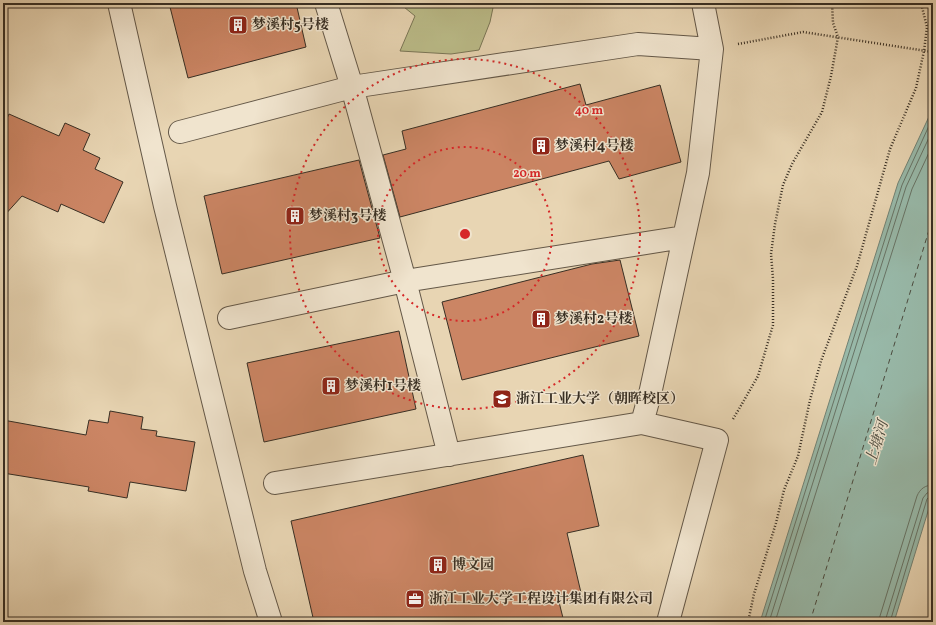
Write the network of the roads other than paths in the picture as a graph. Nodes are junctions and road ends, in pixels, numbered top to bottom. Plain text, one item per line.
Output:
1 (119, 3) edge
2 (326, 3) edge
3 (704, 3) edge
4 (712, 49) junction
5 (352, 86) junction
6 (180, 132) dead end
7 (684, 237) junction
8 (405, 281) junction
9 (229, 318) dead end
10 (642, 423) junction
11 (450, 455) junction
12 (275, 483) dead end
13 (271, 622) edge
14 (668, 622) edge

1 - 13 street
2 - 5 street
3 - 4 street
4 - 5 street
4 - 7 street
5 - 6 street
5 - 8 street
7 - 8 street
7 - 10 street
8 - 9 street
8 - 11 street
10 - 11 street
10 - 14 street
11 - 12 street

